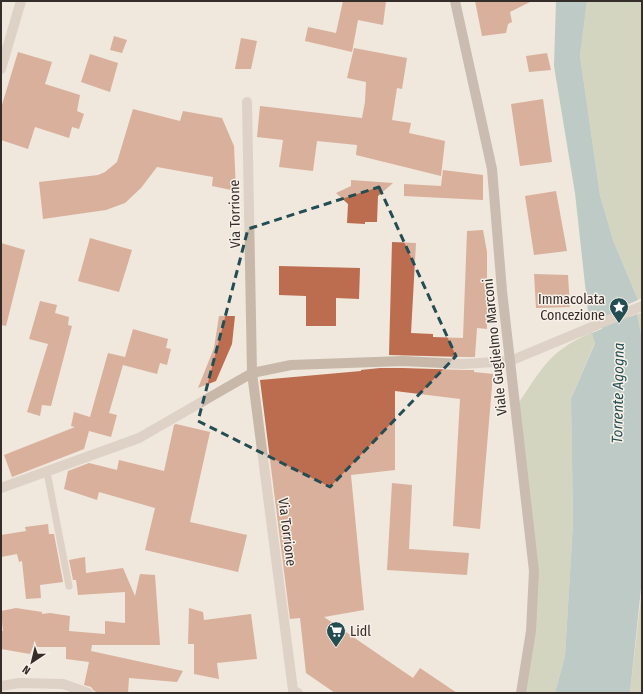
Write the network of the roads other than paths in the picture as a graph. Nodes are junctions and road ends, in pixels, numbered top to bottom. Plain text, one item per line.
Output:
1 (22, 1) edge
2 (455, 1) edge
3 (1, 69) edge
4 (247, 102) dead end
5 (642, 306) edge
6 (510, 361) junction
7 (252, 373) junction
8 (47, 472) junction
9 (1, 488) edge
10 (69, 586) dead end
11 (1, 686) edge
12 (88, 693) edge
13 (298, 693) edge
14 (521, 693) edge

1 - 3 street
2 - 6 main road, Viale Guglielmo Marconi
4 - 7 street, Via Torrione
5 - 6 street
6 - 7 street
6 - 14 main road, Viale Guglielmo Marconi
7 - 8 street
7 - 13 street, Via Torrione
8 - 9 street
8 - 10 lane
11 - 12 street

